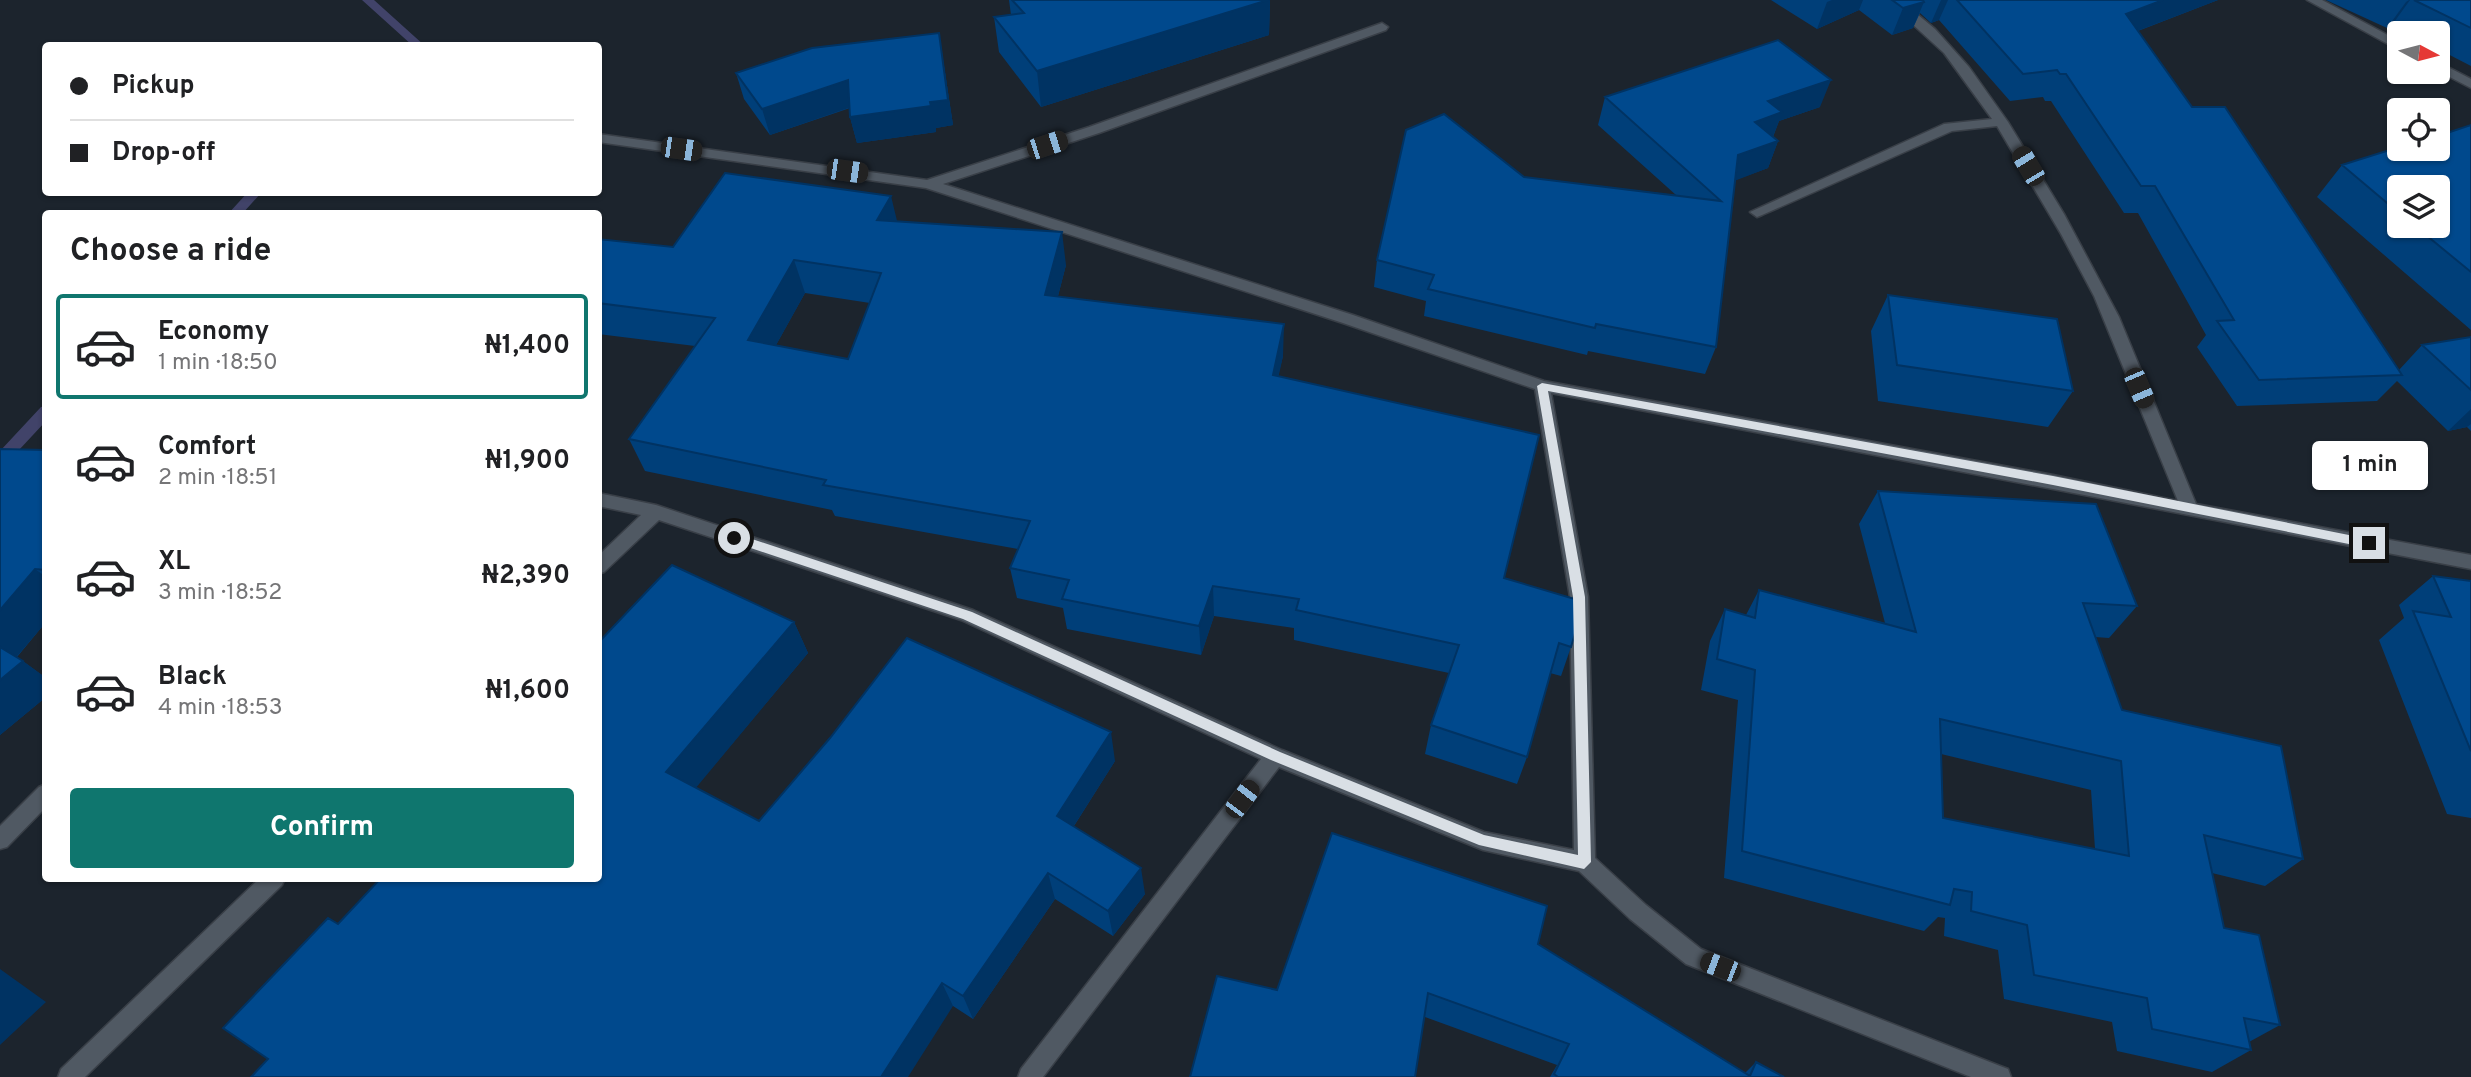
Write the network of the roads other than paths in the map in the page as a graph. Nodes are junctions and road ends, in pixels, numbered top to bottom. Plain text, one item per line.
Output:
1 (1892, 0) edge
2 (2313, 0) edge
3 (1382, 27) dead end
4 (2387, 40) edge
5 (2450, 73) edge
6 (2471, 84) edge
7 (2001, 122) junction
8 (602, 139) edge
9 (928, 184) junction
10 (1757, 212) dead end
11 (1542, 386) junction
12 (602, 500) edge
13 (2190, 510) junction
14 (656, 512) junction
15 (2471, 562) edge
16 (602, 563) edge
17 (1275, 756) junction
18 (42, 797) edge
19 (0, 840) edge
20 (1584, 862) junction
21 (271, 882) edge
22 (69, 1077) edge
23 (1030, 1077) edge
24 (2000, 1077) edge

1 - 7 street
2 - 4 street
3 - 9 street
5 - 6 street
7 - 10 street
7 - 13 street
8 - 9 street
9 - 11 street
11 - 13 street
11 - 20 street
12 - 14 street
13 - 15 street
14 - 16 street
14 - 17 street
17 - 20 street
17 - 23 street
18 - 19 street
20 - 24 street
21 - 22 street

